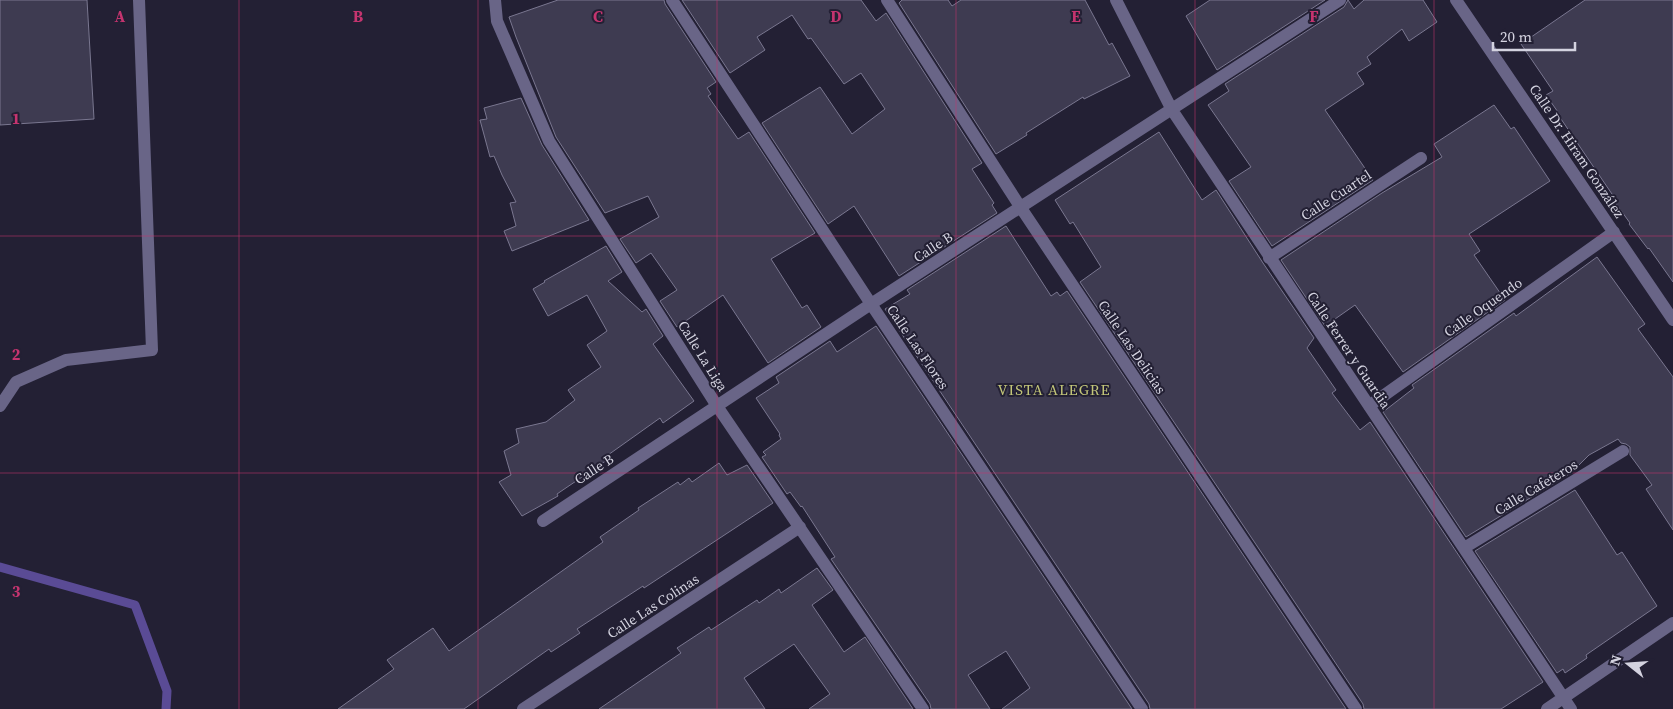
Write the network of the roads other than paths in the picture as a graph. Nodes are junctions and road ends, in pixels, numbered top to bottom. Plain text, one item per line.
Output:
1 (138, 0) edge
2 (495, 0) edge
3 (672, 0) edge
4 (887, 0) edge
5 (1116, 0) edge
6 (1340, 0) edge
7 (1456, 0) edge
8 (1172, 110) junction
9 (1420, 158) dead end
10 (1020, 208) junction
11 (1614, 232) junction
12 (1269, 258) junction
13 (871, 304) junction
14 (1673, 320) edge
15 (0, 406) edge
16 (717, 406) junction
17 (1369, 406) junction
18 (1623, 451) dead end
19 (543, 521) dead end
20 (800, 527) junction
21 (1464, 548) junction
22 (1673, 623) edge
23 (1563, 698) junction
24 (523, 709) edge
25 (923, 709) edge
26 (1142, 709) edge
27 (1356, 709) edge
28 (1547, 709) edge
29 (1571, 709) edge

1 - 15 street
2 - 16 street, Calle La Liga
3 - 13 street, Calle Las Flores
4 - 10 street, Calle Las Delicias
5 - 8 street, Calle Ferrer y Guardia
6 - 8 street, Calle B
7 - 11 street, Calle Dr. Hiram González
8 - 10 street, Calle B
8 - 12 street, Calle Ferrer y Guardia
9 - 12 street, Calle Cuartel
10 - 13 street, Calle B
10 - 27 street, Calle Las Delicias
11 - 14 street, Calle Dr. Hiram González
11 - 17 street, Calle Oquendo
12 - 17 street, Calle Ferrer y Guardia
13 - 16 street, Calle B
13 - 26 street, Calle Las Flores
16 - 19 street, Calle B
16 - 20 street, Calle La Liga
17 - 21 street, Calle Ferrer y Guardia
18 - 21 street, Calle Cafeteros
20 - 24 street, Calle Las Colinas
20 - 25 street, Calle La Liga
21 - 23 street, Calle Ferrer y Guardia
22 - 23 street
23 - 28 street
23 - 29 street, Calle Ferrer y Guardia

